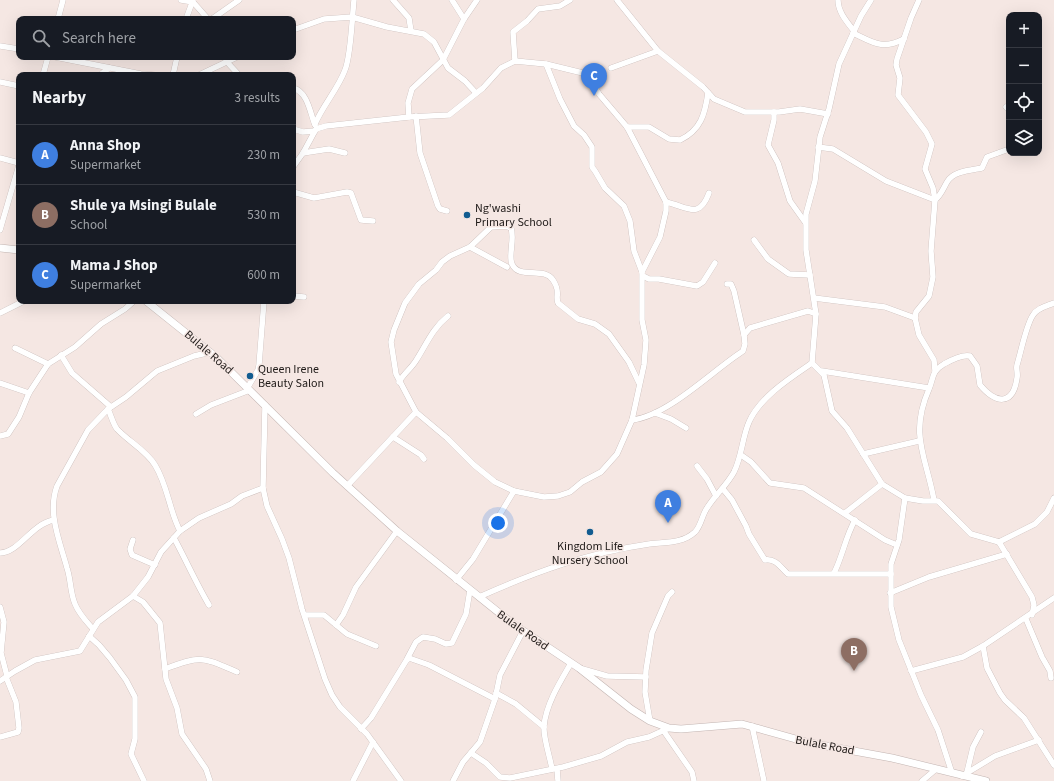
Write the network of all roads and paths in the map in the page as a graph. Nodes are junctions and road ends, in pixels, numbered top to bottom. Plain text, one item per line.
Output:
1 (63, 0) edge
2 (181, 0) edge
3 (239, 0) edge
4 (354, 0) edge
5 (392, 0) edge
6 (452, 0) edge
7 (477, 0) edge
8 (570, 0) edge
9 (617, 0) edge
10 (838, 0) edge
11 (871, 0) edge
12 (919, 0) edge
13 (193, 1) edge
14 (59, 16) edge
15 (187, 16) edge
16 (206, 16) edge
17 (216, 16) edge
18 (352, 17) junction
19 (464, 19) junction
20 (296, 29) edge
21 (411, 31) junction
22 (854, 32) junction
23 (904, 39) junction
24 (0, 46) edge
25 (16, 49) edge
26 (658, 51) junction
27 (47, 60) edge
28 (70, 60) edge
29 (177, 60) edge
30 (224, 60) edge
31 (227, 60) edge
32 (443, 60) junction
33 (515, 61) junction
34 (546, 64) junction
35 (109, 68) junction
36 (610, 68) dead end
37 (44, 72) edge
38 (104, 72) edge
39 (131, 72) edge
40 (174, 72) edge
41 (204, 72) edge
42 (237, 72) edge
43 (0, 82) edge
44 (16, 85) edge
45 (296, 89) edge
46 (476, 93) junction
47 (708, 93) junction
48 (774, 112) junction
49 (828, 114) junction
50 (416, 116) junction
51 (409, 117) junction
52 (627, 127) junction
53 (315, 128) junction
54 (296, 130) edge
55 (818, 147) junction
56 (1006, 150) edge
57 (303, 153) junction
58 (345, 153) dead end
59 (0, 158) edge
60 (16, 163) edge
61 (296, 163) edge
62 (16, 174) edge
63 (296, 193) edge
64 (709, 193) dead end
65 (935, 200) junction
66 (666, 202) junction
67 (447, 212) dead end
68 (373, 221) dead end
69 (805, 222) junction
70 (0, 230) edge
71 (754, 240) dead end
72 (470, 247) junction
73 (0, 248) edge
74 (16, 250) edge
75 (715, 263) dead end
76 (507, 267) dead end
77 (642, 274) junction
78 (810, 275) junction
79 (649, 279) junction
80 (643, 283) junction
81 (726, 284) dead end
82 (296, 296) edge
83 (304, 297) dead end
84 (814, 298) junction
85 (1054, 303) edge
86 (18, 304) edge
87 (131, 304) edge
88 (150, 304) edge
89 (264, 304) edge
90 (0, 313) edge
91 (816, 314) junction
92 (448, 316) dead end
93 (915, 318) junction
94 (744, 335) junction
95 (15, 348) dead end
96 (211, 352) junction
97 (62, 355) junction
98 (812, 363) junction
99 (48, 364) junction
100 (822, 371) junction
101 (935, 371) junction
102 (399, 382) junction
103 (639, 382) junction
104 (0, 383) edge
105 (249, 388) junction
106 (929, 388) junction
107 (29, 393) junction
108 (265, 405) junction
109 (109, 408) junction
110 (416, 412) junction
111 (655, 413) junction
112 (196, 414) dead end
113 (632, 420) junction
114 (686, 428) dead end
115 (0, 436) edge
116 (393, 437) junction
117 (919, 441) junction
118 (741, 454) junction
119 (863, 454) junction
120 (424, 459) dead end
121 (697, 466) dead end
122 (882, 484) junction
123 (348, 486) junction
124 (263, 488) junction
125 (723, 489) junction
126 (514, 491) junction
127 (716, 496) junction
128 (905, 498) junction
129 (1054, 498) edge
130 (934, 500) junction
131 (845, 513) junction
132 (54, 520) junction
133 (855, 520) junction
134 (180, 531) junction
135 (397, 531) junction
136 (174, 538) junction
137 (133, 540) dead end
138 (999, 542) junction
139 (897, 545) junction
140 (0, 553) edge
141 (1007, 554) junction
142 (155, 565) junction
143 (834, 573) junction
144 (891, 574) junction
145 (456, 580) junction
146 (470, 590) junction
147 (672, 592) dead end
148 (890, 593) junction
149 (133, 596) junction
150 (479, 597) junction
151 (1054, 598) edge
152 (209, 605) dead end
153 (0, 607) edge
154 (305, 615) junction
155 (1032, 615) junction
156 (1026, 619) junction
157 (336, 625) junction
158 (93, 629) junction
159 (523, 631) junction
160 (89, 636) junction
161 (376, 646) dead end
162 (983, 646) junction
163 (407, 660) junction
164 (571, 663) junction
165 (580, 668) junction
166 (165, 669) junction
167 (911, 671) junction
168 (238, 672) dead end
169 (6, 676) junction
170 (646, 677) junction
171 (1051, 678) dead end
172 (0, 681) edge
173 (495, 696) junction
174 (650, 720) junction
175 (752, 726) junction
176 (544, 727) junction
177 (361, 729) junction
178 (666, 729) junction
179 (981, 732) dead end
180 (0, 737) edge
181 (1039, 740) junction
182 (373, 742) junction
183 (471, 753) junction
184 (1054, 765) edge
185 (555, 769) junction
186 (935, 770) junction
187 (952, 773) junction
188 (965, 774) junction
189 (144, 781) edge
190 (210, 781) edge
191 (353, 781) edge
192 (401, 781) edge
193 (453, 781) edge
194 (558, 781) edge
195 (694, 781) edge
196 (764, 781) edge
197 (922, 781) edge
198 (986, 781) edge

1 - 14 street
2 - 13 street
3 - 17 street
4 - 18 street
5 - 21 street
6 - 19 street
7 - 19 street
8 - 33 street
9 - 26 street
10 - 22 street
11 - 22 street
12 - 23 street
13 - 15 street
13 - 16 street
18 - 20 street
18 - 21 street
18 - 53 street
19 - 32 street
21 - 32 street
22 - 23 street
22 - 49 street
23 - 65 street
24 - 25 street
26 - 36 street
26 - 47 street
27 - 37 street
28 - 35 street
29 - 40 street
30 - 41 street
31 - 42 street
32 - 46 street
32 - 51 street
33 - 34 street
33 - 46 street
34 - 52 street
34 - 77 street
35 - 38 street
35 - 39 street
43 - 44 street
45 - 53 street
46 - 50 street
47 - 48 street
47 - 52 street
48 - 49 street
48 - 69 street
49 - 55 street
50 - 51 street
50 - 67 street
51 - 53 street
52 - 66 street
53 - 54 street
53 - 57 street
55 - 65 street
55 - 69 street
56 - 65 street
57 - 58 street
57 - 61 street
59 - 60 street
62 - 70 street
63 - 68 street
64 - 66 street
65 - 93 street
66 - 77 street
69 - 78 street
71 - 78 street
72 - 76 street
72 - 102 street
72 - 103 street
73 - 74 street
75 - 79 street
77 - 79 street
77 - 80 street
78 - 84 street
79 - 80 street
80 - 103 street
81 - 94 street
82 - 83 street
84 - 91 street
84 - 93 street
85 - 101 street
86 - 90 street
87 - 97 street
88 - 96 street, Bulale Road
89 - 105 street
91 - 94 street
91 - 98 street
92 - 102 street
93 - 101 street
94 - 111 street
95 - 99 street
96 - 105 street, Bulale Road
96 - 109 street
97 - 99 street
97 - 109 street
98 - 100 street
98 - 118 street
99 - 107 street
100 - 106 street
100 - 119 street
101 - 106 street
102 - 110 street
103 - 113 street
104 - 107 street
105 - 108 street, Bulale Road
105 - 112 street
106 - 117 street
107 - 115 street
108 - 123 street, Bulale Road
108 - 124 street
109 - 132 street
109 - 134 street
110 - 116 street
110 - 126 street
111 - 113 street
111 - 114 street
113 - 126 street
116 - 120 street
116 - 123 street
117 - 119 street
117 - 130 street
118 - 125 street
118 - 131 street
119 - 122 street
121 - 127 street
122 - 128 street
122 - 131 street
123 - 135 street, Bulale Road
124 - 134 street
124 - 154 street
125 - 127 street
125 - 143 street
126 - 145 street
127 - 150 street
128 - 130 street
128 - 139 street
129 - 138 street
130 - 138 street
131 - 133 street
132 - 140 street
132 - 158 street
133 - 139 street
133 - 143 street
134 - 136 street
135 - 145 street, Bulale Road
135 - 157 street
136 - 142 street
136 - 152 street
137 - 142 street
138 - 141 street
139 - 144 street
141 - 148 street
141 - 155 street
142 - 149 street
143 - 144 street
144 - 148 street
145 - 146 street, Bulale Road
146 - 150 street, Bulale Road
146 - 163 street
147 - 170 street
148 - 167 street
149 - 158 street
149 - 166 street
150 - 159 street, Bulale Road
151 - 155 street
153 - 169 street
154 - 157 street
154 - 177 street
155 - 156 street
156 - 162 street
156 - 171 street
157 - 161 street
158 - 160 street
159 - 164 street, Bulale Road
159 - 173 street
160 - 169 street
160 - 189 street
162 - 167 street
162 - 181 street
163 - 173 street
163 - 177 street
164 - 165 street, Bulale Road
164 - 176 street
165 - 170 street
165 - 174 street, Bulale Road
166 - 168 street
166 - 190 street
167 - 187 street
169 - 172 street
169 - 180 street
170 - 174 street
173 - 176 street
173 - 183 street
174 - 178 street, Bulale Road
175 - 178 street, Bulale Road
175 - 186 street, Bulale Road
175 - 196 street
176 - 185 street
177 - 182 street
178 - 185 street
178 - 195 street
179 - 188 street
181 - 184 street
181 - 188 street
182 - 191 street
182 - 192 street
183 - 185 street
183 - 193 street
185 - 194 street
186 - 187 street, Bulale Road
186 - 197 street
187 - 188 street, Bulale Road
188 - 198 street, Bulale Road

